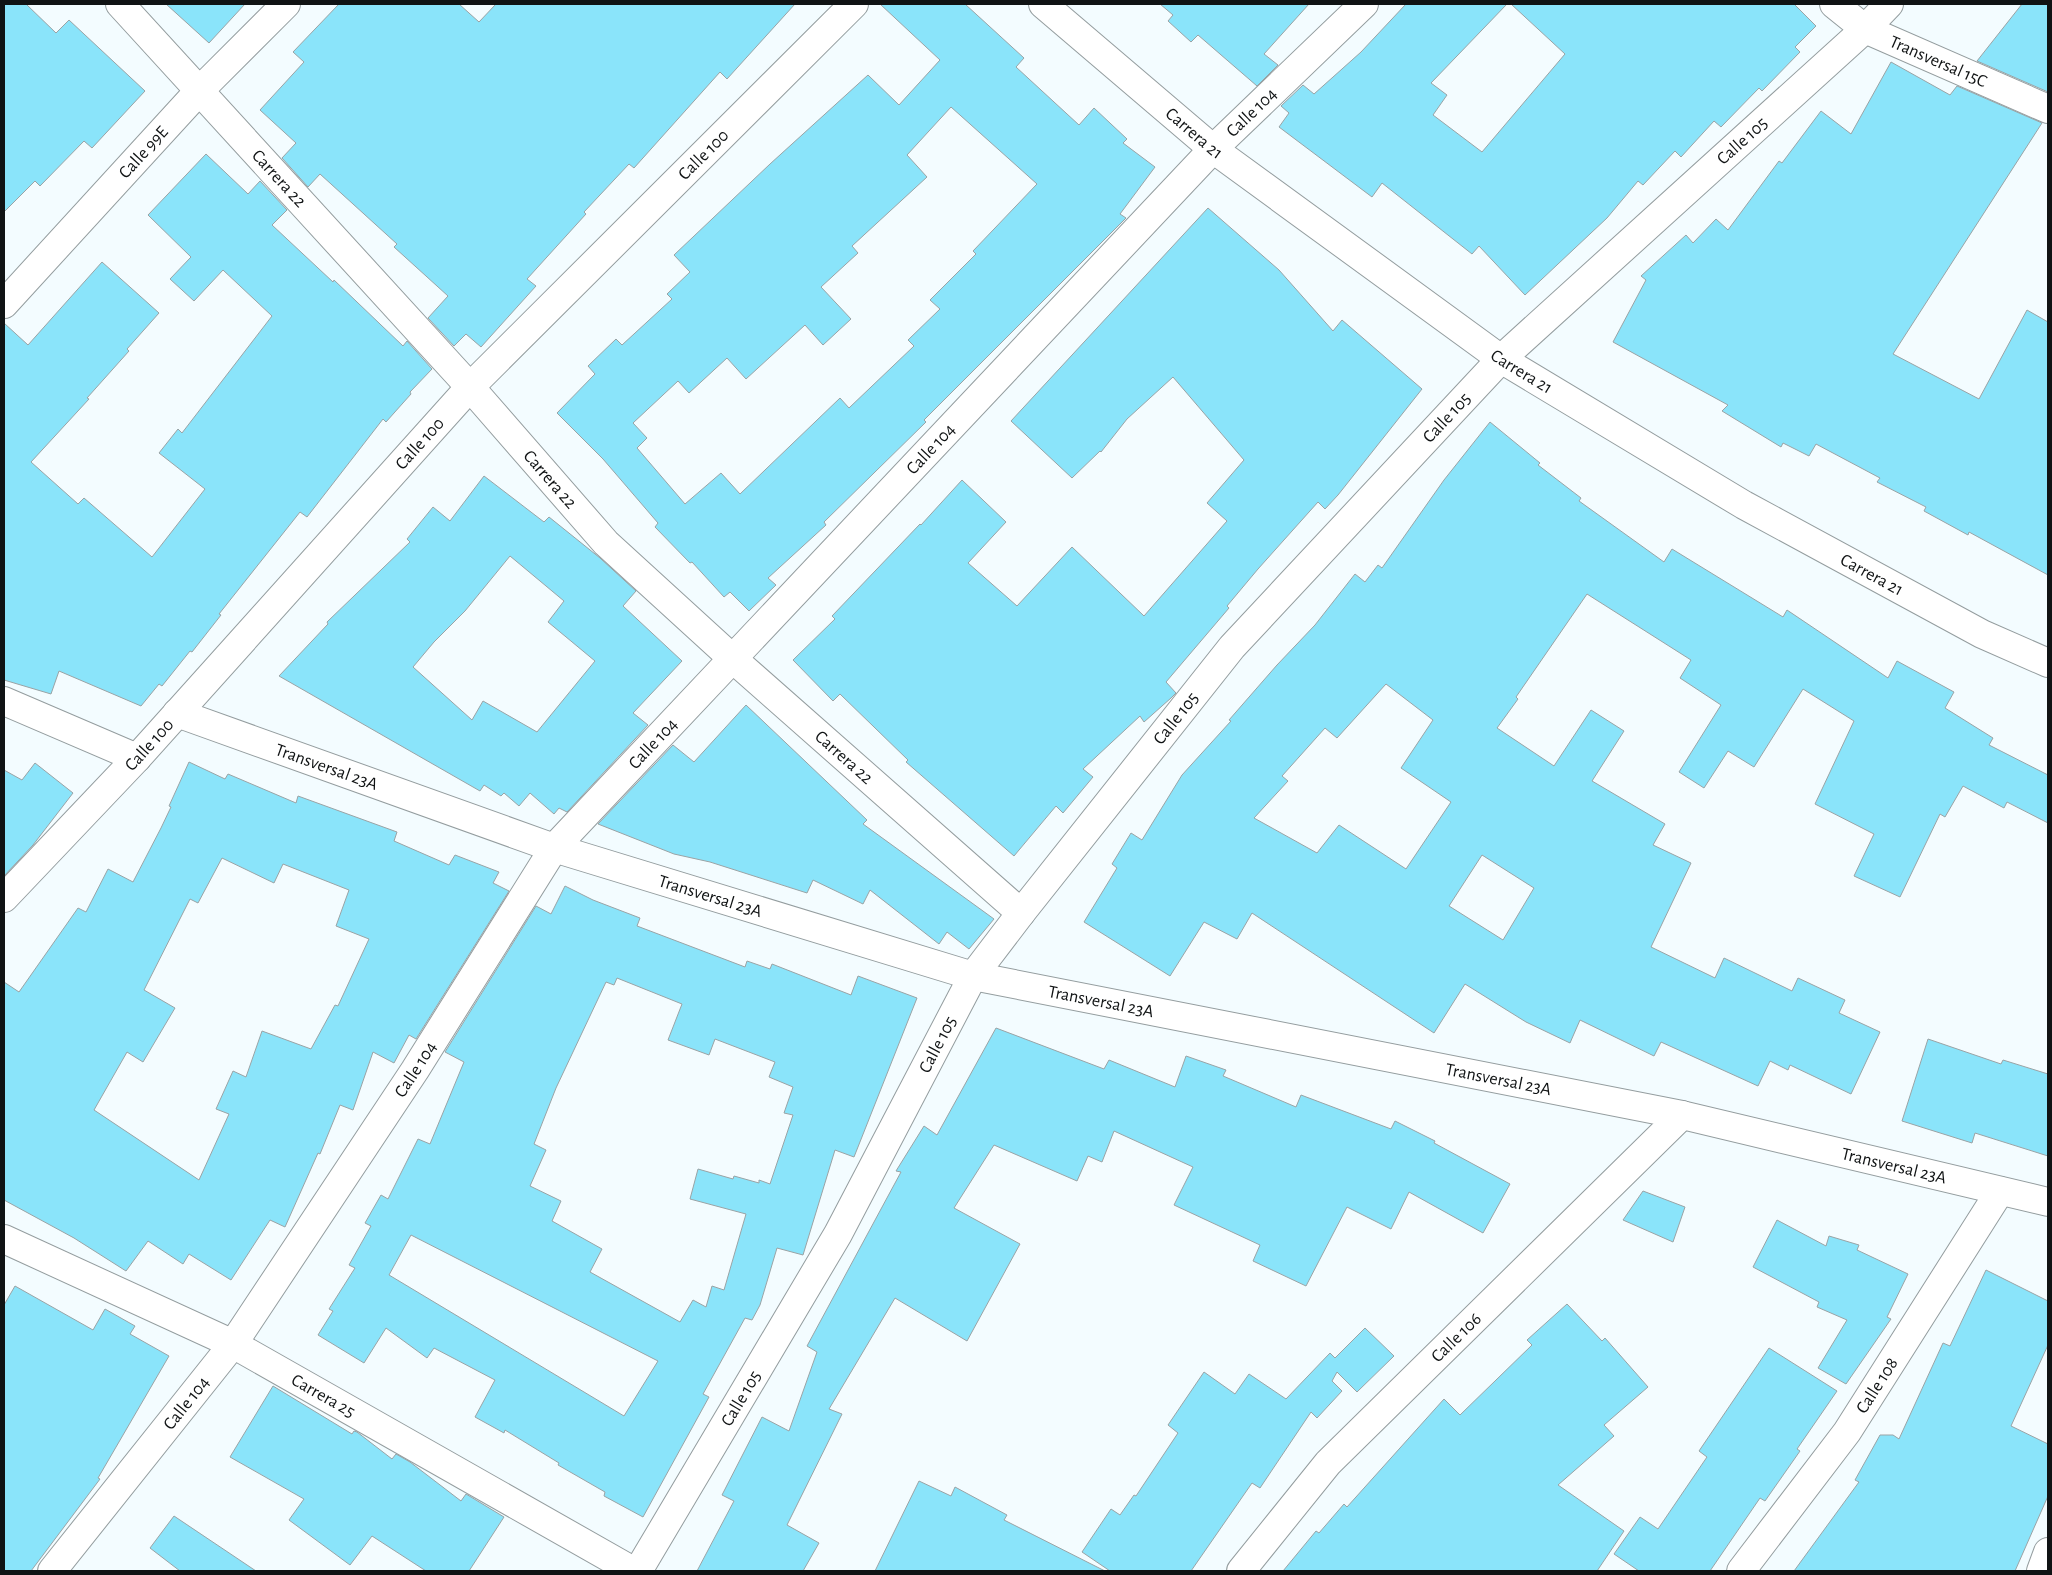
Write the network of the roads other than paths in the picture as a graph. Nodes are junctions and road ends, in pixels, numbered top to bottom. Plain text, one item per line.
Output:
1 (120, 4) edge
2 (286, 4) edge
3 (854, 4) edge
4 (1043, 4) edge
5 (1364, 4) edge
6 (1834, 4) edge
7 (1890, 4) edge
8 (1865, 29) junction
9 (199, 91) junction
10 (2048, 109) edge
11 (1213, 149) junction
12 (4, 304) edge
13 (1501, 359) junction
14 (470, 387) junction
15 (733, 659) junction
16 (2048, 663) edge
17 (4, 701) edge
18 (177, 713) junction
19 (137, 758) junction
20 (554, 848) junction
21 (4, 898) edge
22 (1020, 913) junction
23 (973, 976) junction
24 (1682, 1115) junction
25 (2000, 1191) junction
26 (2048, 1202) edge
27 (4, 1239) edge
28 (233, 1344) junction
29 (2048, 1552) edge
30 (52, 1571) edge
31 (633, 1571) edge
32 (638, 1571) edge
33 (1241, 1571) edge
34 (1742, 1571) edge
35 (2040, 1571) edge

1 - 9 street, Carrera 22
2 - 9 street, Calle 99E
3 - 14 street, Calle 100
4 - 11 street, Carrera 21
5 - 11 street, Calle 104
6 - 8 street, Transversal 15C
7 - 8 street, Calle 105
8 - 10 street, Transversal 15C
8 - 13 street, Calle 105
9 - 12 street, Calle 99E
9 - 14 street, Carrera 22
11 - 13 street, Carrera 21
11 - 15 street, Calle 104
13 - 16 street, Carrera 21
13 - 22 street, Calle 105
14 - 15 street, Carrera 22
14 - 18 street, Calle 100
15 - 20 street, Calle 104
15 - 22 street, Carrera 22
17 - 19 street
18 - 19 street, Calle 100
18 - 20 street, Transversal 23A
19 - 21 street, Calle 100
20 - 23 street, Transversal 23A
20 - 28 street, Calle 104
22 - 23 street, Calle 105
23 - 24 street, Transversal 23A
23 - 32 street, Calle 105
24 - 25 street, Transversal 23A
24 - 33 street, Calle 106
25 - 26 street, Transversal 23A
25 - 34 street, Calle 108
27 - 28 street, Carrera 25
28 - 30 street, Calle 104
28 - 31 street, Carrera 25
29 - 35 street

